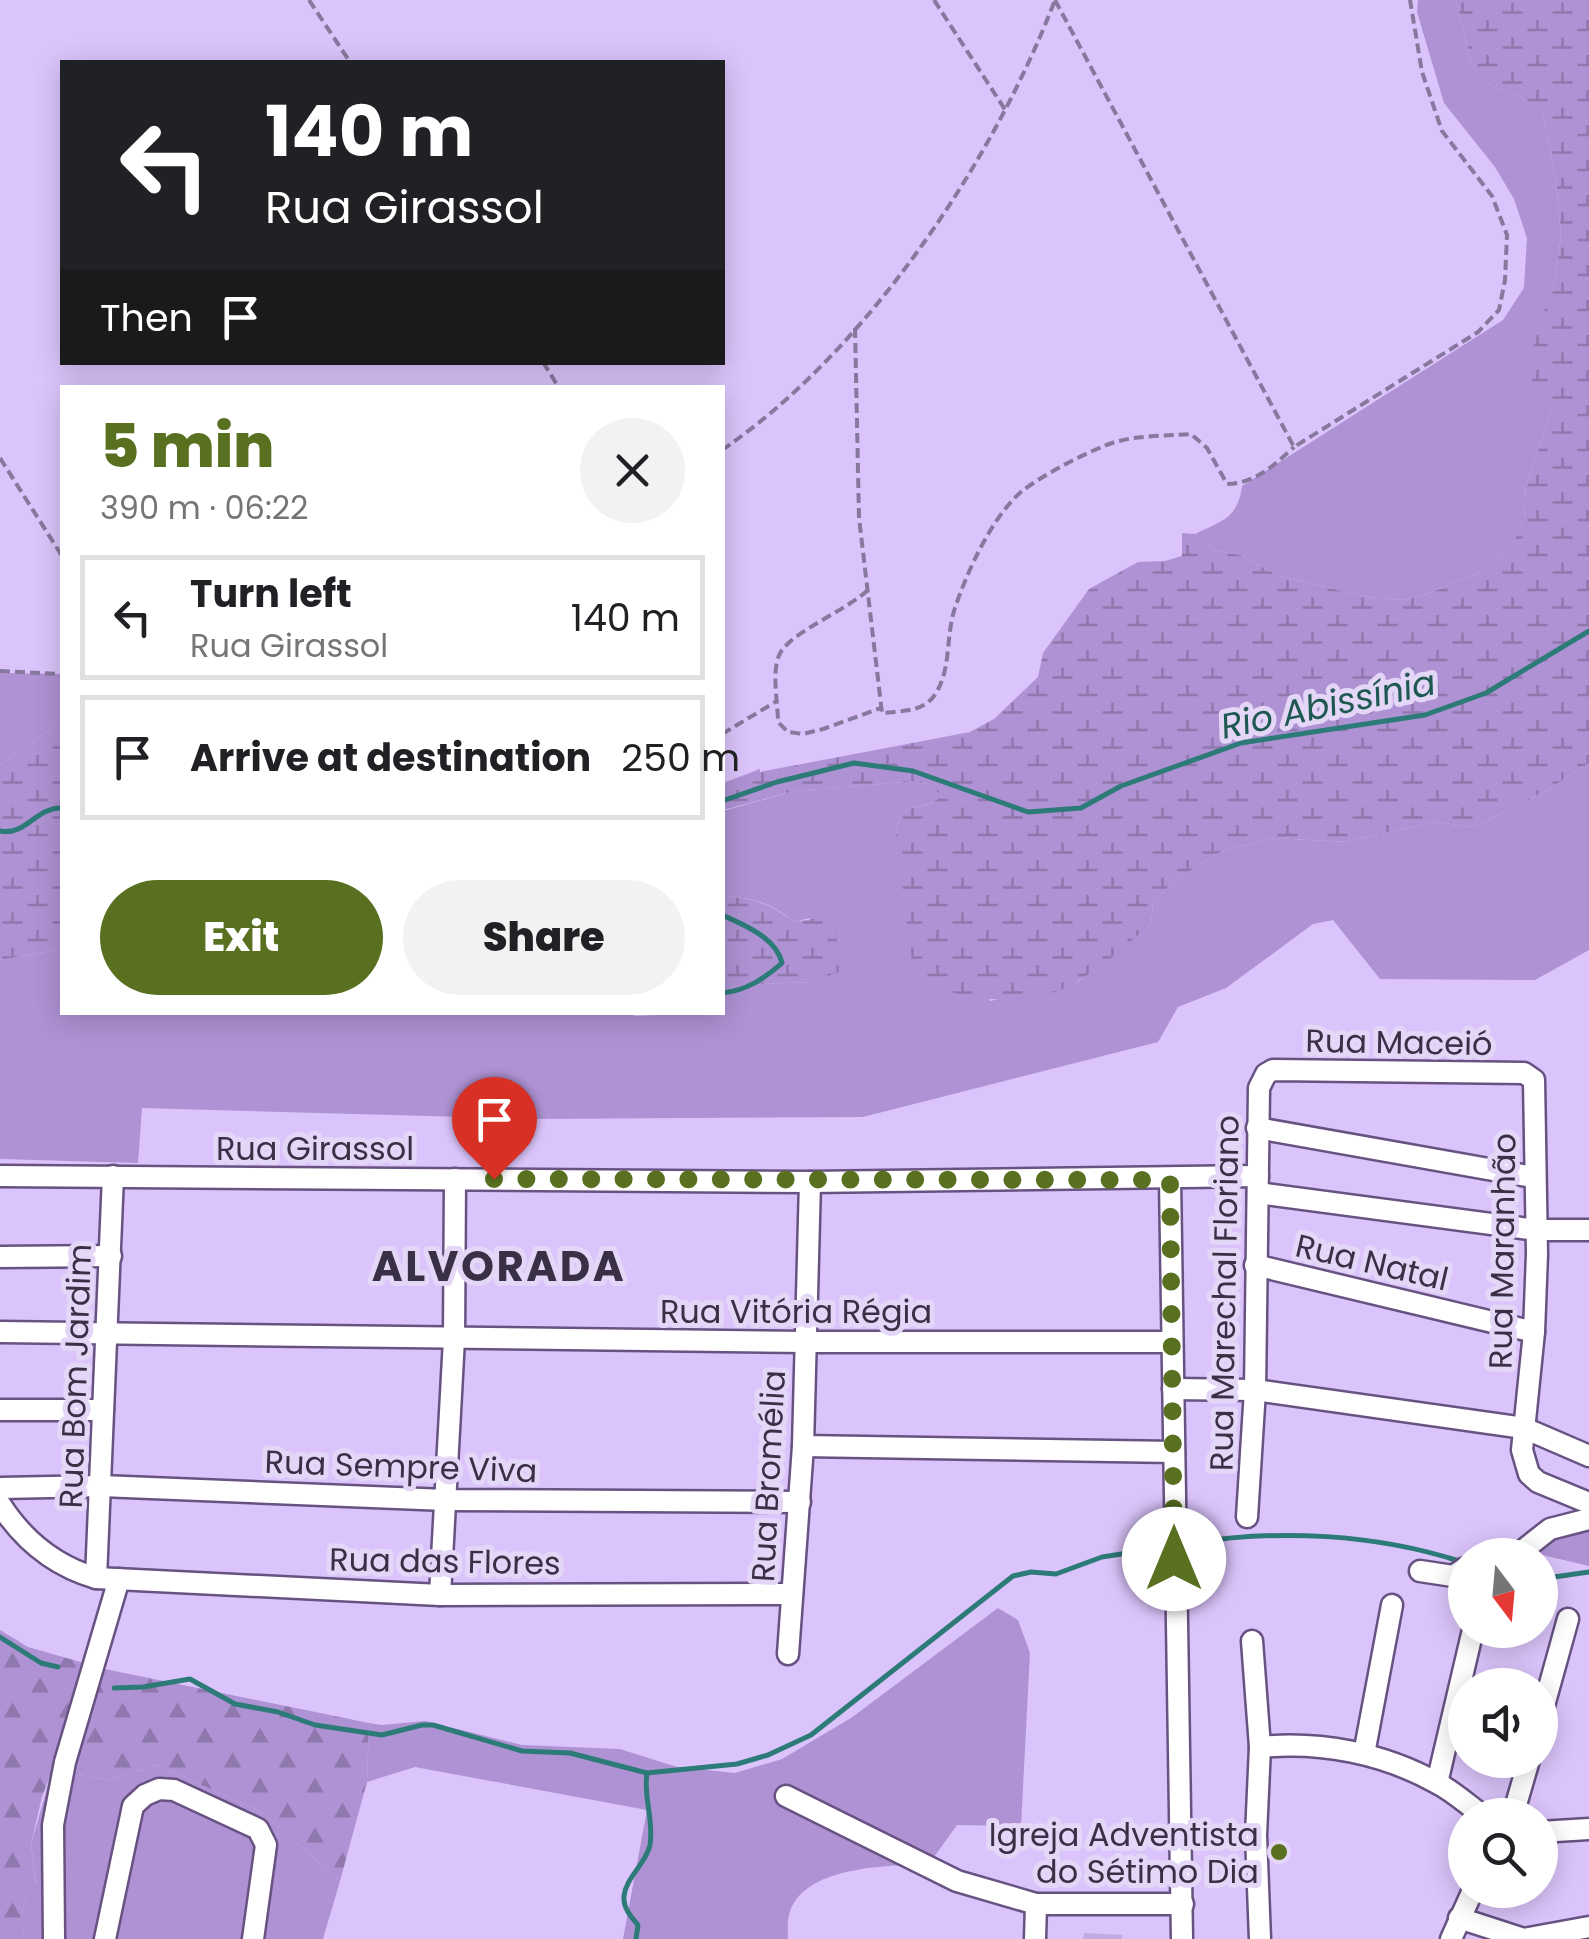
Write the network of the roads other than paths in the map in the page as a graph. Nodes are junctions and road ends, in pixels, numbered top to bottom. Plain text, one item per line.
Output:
1 (1266, 1074) joint
2 (1530, 1076) joint
3 (1257, 1128) junction
4 (0, 1176) edge
5 (113, 1176) junction
6 (1534, 1178) junction
7 (455, 1179) junction
8 (1170, 1180) junction
9 (810, 1182) junction
10 (1258, 1184) junction
11 (1537, 1230) junction
12 (1589, 1230) edge
13 (111, 1256) junction
14 (0, 1257) edge
15 (1255, 1265) junction
16 (0, 1332) edge
17 (108, 1332) junction
18 (1534, 1332) junction
19 (454, 1338) junction
20 (805, 1342) junction
21 (1172, 1342) junction
22 (1172, 1390) junction
23 (1256, 1390) junction
24 (0, 1410) edge
25 (103, 1410) junction
26 (1524, 1428) junction
27 (803, 1446) junction
28 (1174, 1452) junction
29 (1589, 1456) edge
30 (101, 1486) junction
31 (0, 1488) edge
32 (446, 1500) junction
33 (800, 1502) junction
34 (1589, 1503) edge
35 (0, 1504) edge
36 (1248, 1517) dead end
37 (1589, 1520) edge
38 (1539, 1538) edge
39 (1420, 1571) dead end
40 (1448, 1575) edge
41 (96, 1578) junction
42 (119, 1579) junction
43 (792, 1594) junction
44 (440, 1595) junction
45 (1392, 1605) dead end
46 (1568, 1619) dead end
47 (1252, 1642) dead end
48 (1469, 1648) edge
49 (788, 1654) dead end
50 (1554, 1668) edge
51 (1260, 1748) junction
52 (1364, 1754) junction
53 (1436, 1782) junction
54 (786, 1796) dead end
55 (1458, 1798) edge
56 (1589, 1829) edge
57 (1558, 1831) edge
58 (1036, 1904) junction
59 (1183, 1904) junction
60 (1465, 1908) edge
61 (1460, 1918) junction
62 (1589, 1927) edge
63 (54, 1939) edge
64 (105, 1939) edge
65 (253, 1939) edge
66 (1035, 1939) edge
67 (1182, 1939) edge
68 (1260, 1939) edge
69 (1452, 1939) edge
70 (1524, 1939) edge

1 - 2 street, Rua Maceió
1 - 3 street, Rua Marechal Floriano
2 - 6 street, Rua Maranhão
3 - 6 street
3 - 10 street, Rua Marechal Floriano
4 - 5 street, Rua Girassol
5 - 7 street, Rua Girassol
5 - 13 street, Rua Bom Jardim
6 - 11 street, Rua Maranhão
7 - 9 street, Rua Girassol
7 - 19 street
8 - 9 street, Rua Girassol
8 - 10 street, Rua Girassol
8 - 21 street
9 - 20 street, Rua Bromélia
10 - 11 street, Rua Girassol
10 - 15 street, Rua Marechal Floriano
11 - 12 street, Rua Girassol
11 - 18 street, Rua Maranhão
13 - 14 street
13 - 17 street, Rua Bom Jardim
15 - 18 street, Rua Natal
15 - 23 street, Rua Marechal Floriano
16 - 17 street, Rua Vitória Régia
17 - 19 street, Rua Vitória Régia
17 - 25 street, Rua Bom Jardim
18 - 26 street, Rua Maranhão
19 - 20 street, Rua Vitória Régia
19 - 32 street
20 - 21 street, Rua Vitória Régia
20 - 27 street, Rua Bromélia
21 - 22 street
22 - 23 street
22 - 28 street
23 - 26 street
23 - 36 street, Rua Marechal Floriano
24 - 25 street
25 - 30 street, Rua Bom Jardim
26 - 29 street
26 - 34 street, Rua Maranhão
27 - 28 street
27 - 33 street, Rua Bromélia
28 - 59 street
30 - 31 street, Rua Sempre Viva
30 - 32 street, Rua Sempre Viva
30 - 41 street, Rua Bom Jardim
32 - 33 street, Rua Sempre Viva
32 - 44 street
33 - 43 street, Rua Bromélia
35 - 41 street
37 - 38 street
39 - 40 street
41 - 42 street, Rua das Flores
42 - 44 street, Rua das Flores
42 - 63 street
43 - 44 street, Rua das Flores
43 - 49 street, Rua Bromélia
45 - 52 street
46 - 50 street
47 - 51 street
48 - 53 street
51 - 52 street
51 - 68 street
52 - 53 street
53 - 55 street
54 - 58 street
56 - 57 street
58 - 59 street
58 - 66 street
59 - 67 street
60 - 61 street
61 - 69 street
61 - 70 street
62 - 70 street
64 - 65 street

